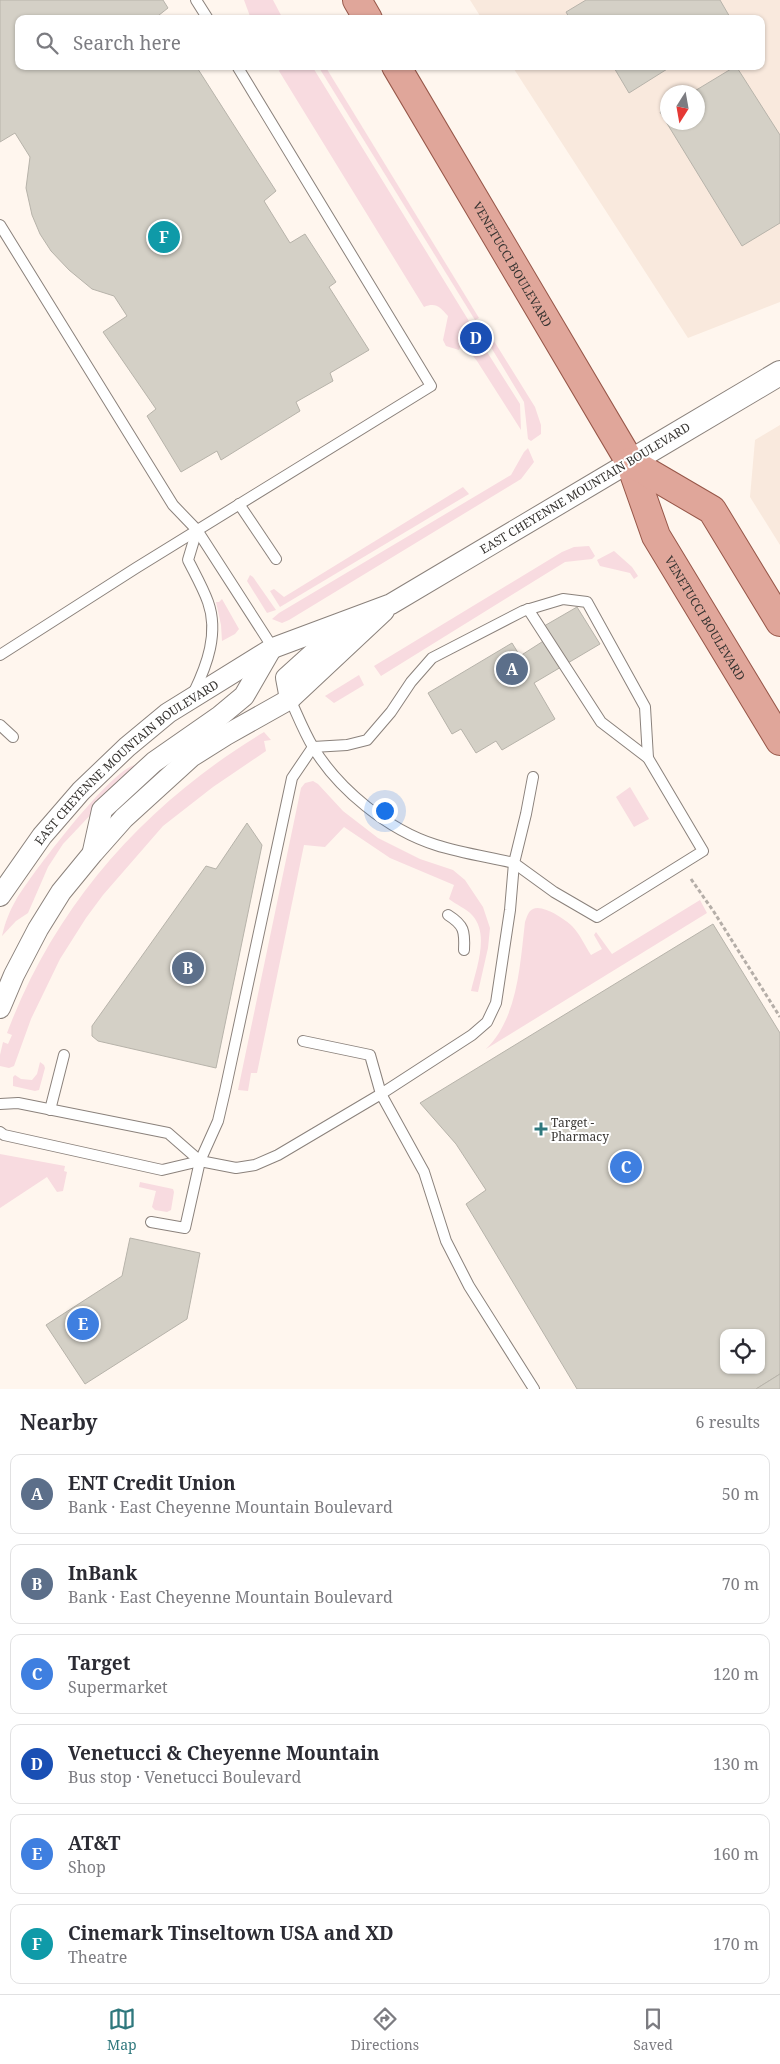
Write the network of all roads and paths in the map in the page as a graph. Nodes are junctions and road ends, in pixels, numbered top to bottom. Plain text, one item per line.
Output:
1 (196, 0) edge
2 (357, 0) edge
3 (205, 15) edge
4 (366, 15) edge
5 (239, 70) edge
6 (398, 70) edge
7 (0, 224) edge
8 (780, 372) edge
9 (630, 462) junction
10 (239, 504) junction
11 (196, 530) junction
12 (276, 559) dead end
13 (391, 604) junction
14 (528, 609) junction
15 (365, 614) junction
16 (780, 622) edge
17 (272, 648) junction
18 (0, 655) edge
19 (192, 698) junction
20 (290, 699) junction
21 (0, 724) edge
22 (13, 737) dead end
23 (780, 741) edge
24 (313, 747) junction
25 (648, 758) junction
26 (533, 778) dead end
27 (92, 853) junction
28 (514, 863) junction
29 (680, 864) junction
30 (0, 896) edge
31 (448, 915) dead end
32 (464, 950) dead end
33 (0, 1008) edge
34 (780, 1017) edge
35 (303, 1041) dead end
36 (64, 1055) dead end
37 (382, 1094) junction
38 (0, 1104) edge
39 (50, 1110) junction
40 (0, 1132) edge
41 (200, 1161) junction
42 (151, 1222) dead end
43 (534, 1389) edge

1 - 3 lane
2 - 4 main road
5 - 10 lane
6 - 9 main road, VENETUCCI BOULEVARD
7 - 11 lane
8 - 9 street, EAST CHEYENNE MOUNTAIN BOULEVARD
9 - 13 street, EAST CHEYENNE MOUNTAIN BOULEVARD
9 - 16 main road, VENETUCCI BOULEVARD
9 - 23 main road, VENETUCCI BOULEVARD
10 - 11 lane
10 - 12 lane
11 - 17 lane
11 - 18 lane
11 - 19 lane
13 - 15 street, EAST CHEYENNE MOUNTAIN BOULEVARD
13 - 20 street, EAST CHEYENNE MOUNTAIN BOULEVARD
14 - 24 lane
14 - 25 lane
14 - 25 lane
15 - 17 street, EAST CHEYENNE MOUNTAIN BOULEVARD
15 - 20 street, EAST CHEYENNE MOUNTAIN BOULEVARD
17 - 19 street, EAST CHEYENNE MOUNTAIN BOULEVARD
17 - 27 street, EAST CHEYENNE MOUNTAIN BOULEVARD
19 - 30 street, EAST CHEYENNE MOUNTAIN BOULEVARD
20 - 24 lane
20 - 27 street, EAST CHEYENNE MOUNTAIN BOULEVARD
21 - 22 lane
24 - 28 lane
24 - 41 lane
25 - 29 lane
26 - 28 lane
27 - 33 street, EAST CHEYENNE MOUNTAIN BOULEVARD
28 - 29 lane
28 - 37 lane
29 - 34 path
31 - 32 lane
35 - 37 lane
36 - 39 lane
37 - 41 lane
37 - 43 lane
38 - 39 lane
39 - 41 lane
40 - 41 lane
41 - 42 lane

